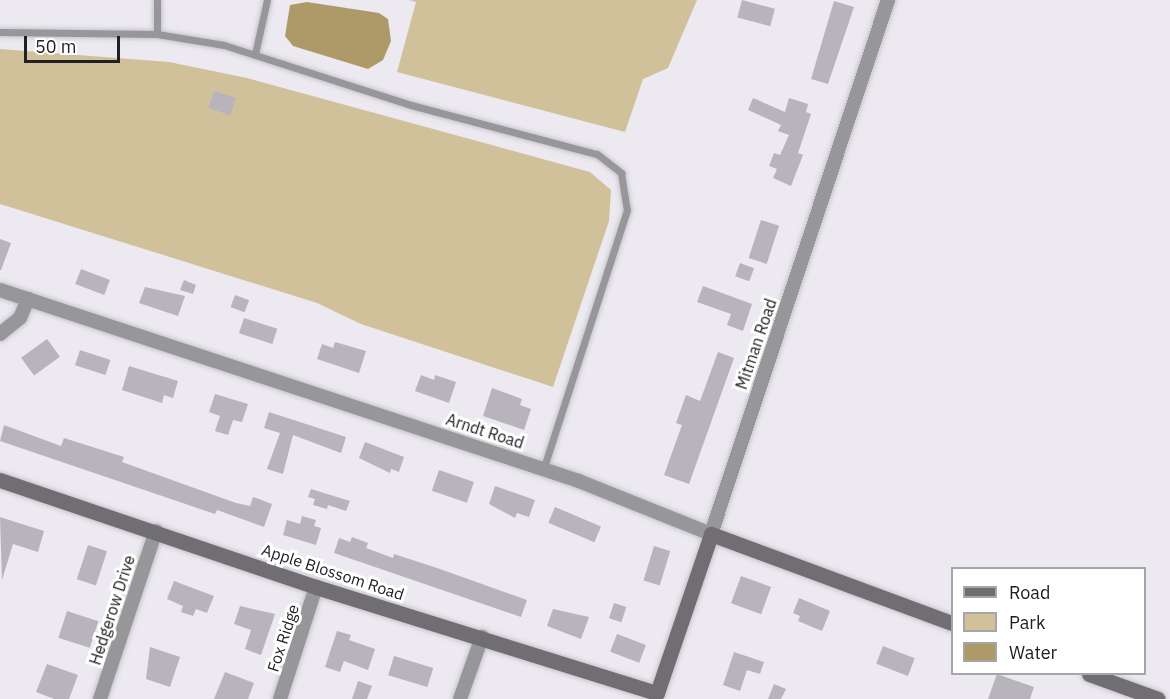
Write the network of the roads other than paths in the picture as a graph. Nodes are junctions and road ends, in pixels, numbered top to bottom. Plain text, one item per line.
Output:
1 (157, 0) edge
2 (267, 0) edge
3 (888, 0) edge
4 (0, 32) edge
5 (157, 34) junction
6 (255, 54) junction
7 (0, 290) edge
8 (28, 299) junction
9 (0, 334) edge
10 (543, 470) junction
11 (0, 480) edge
12 (156, 531) junction
13 (711, 534) junction
14 (316, 587) junction
15 (951, 623) edge
16 (482, 637) junction
17 (1092, 675) edge
18 (656, 696) edge
19 (100, 699) edge
20 (280, 699) edge
21 (460, 699) edge
22 (1158, 699) edge

1 - 5 lane
2 - 6 lane
3 - 13 street, Mitman Road
4 - 5 lane
5 - 6 lane
6 - 10 lane
7 - 8 street, Arndt Road
8 - 9 street
8 - 10 street, Arndt Road
10 - 13 street, Arndt Road
11 - 12 street, Apple Blossom Road
12 - 14 street, Apple Blossom Road
12 - 19 street, Hedgerow Drive
13 - 15 street, Arndt Road
13 - 18 street, Mitman Road
14 - 16 street, Apple Blossom Road
14 - 20 street, Fox Ridge
16 - 18 street, Apple Blossom Road
16 - 21 street
17 - 22 street

